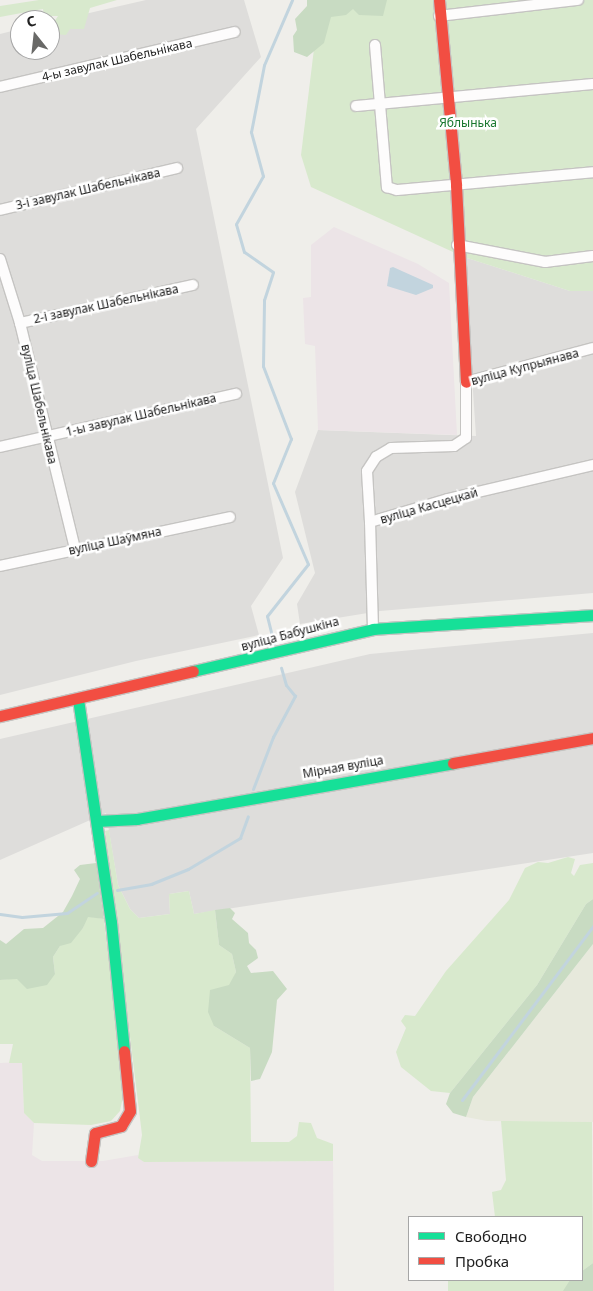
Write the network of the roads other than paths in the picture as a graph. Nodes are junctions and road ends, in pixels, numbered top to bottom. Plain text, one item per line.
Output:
1 (439, 0) edge
2 (578, 0) edge
3 (439, 16) junction
4 (234, 32) dead end
5 (376, 45) dead end
6 (593, 84) edge
7 (0, 88) edge
8 (448, 98) junction
9 (379, 102) junction
10 (356, 106) dead end
11 (177, 168) dead end
12 (593, 172) edge
13 (456, 185) junction
14 (0, 210) edge
15 (457, 245) junction
16 (593, 256) edge
17 (0, 259) edge
18 (193, 285) dead end
19 (20, 323) junction
20 (593, 348) edge
21 (466, 382) junction
22 (236, 394) dead end
23 (45, 437) junction
24 (0, 447) edge
25 (593, 465) edge
26 (230, 518) dead end
27 (370, 522) junction
28 (75, 549) junction
29 (0, 566) edge
30 (593, 614) edge
31 (373, 629) junction
32 (78, 699) junction
33 (0, 716) edge
34 (593, 738) edge
35 (97, 821) junction
36 (91, 1161) dead end

1 - 3 street
2 - 3 street
3 - 8 street
4 - 7 street, 4-ы завулак Шабельнікава
5 - 9 street
6 - 8 street
8 - 9 street
8 - 13 street
9 - 10 street
9 - 13 street
11 - 14 street, 3-і завулак Шабельнікава
12 - 13 street
13 - 15 street
15 - 16 street
15 - 21 street
17 - 19 street, вуліца Шабельнікава
18 - 19 street, 2-і завулак Шабельнікава
19 - 23 street, вуліца Шабельнікава
20 - 21 street, вуліца Купрыянава
21 - 27 street, вуліца Купрыянава
22 - 23 street, 1-ы завулак Шабельнікава
23 - 24 street, 1-ы завулак Шабельнікава
23 - 28 street, вуліца Шабельнікава
25 - 27 street, вуліца Касцецкай
26 - 28 street, вуліца Шаўмяна
27 - 31 street, вуліца Касцецкай
28 - 29 street, вуліца Шаўмяна
30 - 31 street, вуліца Бабушкіна
31 - 32 street, вуліца Бабушкіна
32 - 33 street, вуліца Бабушкіна
32 - 35 street
34 - 35 street, Мірная вуліца
35 - 36 street

